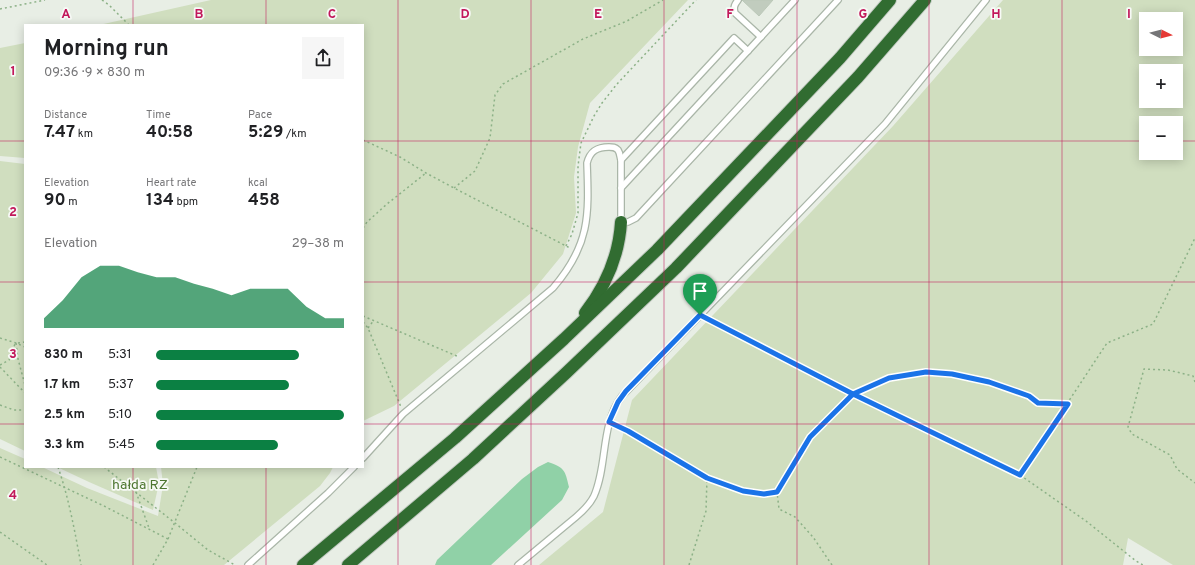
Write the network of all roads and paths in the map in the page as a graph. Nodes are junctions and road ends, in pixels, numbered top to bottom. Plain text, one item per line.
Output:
1 (45, 0) edge
2 (102, 0) edge
3 (663, 0) edge
4 (696, 0) edge
5 (738, 0) edge
6 (795, 0) edge
7 (838, 0) edge
8 (890, 0) edge
9 (925, 0) edge
10 (986, 0) edge
11 (0, 9) edge
12 (128, 24) edge
13 (761, 37) junction
14 (748, 51) junction
15 (364, 140) edge
16 (621, 160) junction
17 (426, 173) junction
18 (454, 188) junction
19 (620, 188) junction
20 (621, 222) junction
21 (364, 226) edge
22 (1195, 238) edge
23 (700, 315) junction
24 (364, 316) edge
25 (374, 320) junction
26 (364, 323) edge
27 (368, 328) junction
28 (0, 338) edge
29 (564, 339) junction
30 (24, 342) edge
31 (16, 343) junction
32 (24, 347) edge
33 (468, 360) junction
34 (0, 366) edge
35 (24, 381) edge
36 (1195, 382) edge
37 (24, 392) edge
38 (853, 394) junction
39 (1068, 404) junction
40 (0, 405) edge
41 (24, 410) edge
42 (403, 414) junction
43 (609, 422) junction
44 (0, 456) edge
45 (364, 457) edge
46 (24, 467) edge
47 (25, 468) edge
48 (58, 468) edge
49 (105, 468) edge
50 (197, 468) edge
51 (353, 468) edge
52 (1020, 475) junction
53 (707, 478) junction
54 (1195, 482) edge
55 (65, 487) junction
56 (136, 492) junction
57 (777, 492) junction
58 (175, 523) junction
59 (149, 529) junction
60 (0, 532) edge
61 (168, 539) junction
62 (47, 565) edge
63 (82, 565) edge
64 (154, 565) edge
65 (235, 565) edge
66 (248, 565) edge
67 (303, 565) edge
68 (348, 565) edge
69 (518, 565) edge
70 (689, 565) edge
71 (832, 565) edge
72 (1143, 565) edge

1 - 11 path
2 - 12 path
3 - 18 path
4 - 18 path
5 - 13 lane
6 - 13 lane
7 - 20 lane
8 - 29 highway
9 - 68 highway
10 - 23 lane
13 - 14 lane
14 - 16 lane
14 - 19 lane
15 - 17 path
16 - 19 lane
16 - 33 lane
17 - 18 path
17 - 21 path
19 - 20 lane
20 - 29 highway
22 - 39 path
23 - 38 path
23 - 43 lane
24 - 25 path
25 - 27 path
25 - 33 path
26 - 27 path
27 - 42 path
28 - 31 path
29 - 67 highway
30 - 31 path
31 - 32 path
31 - 34 path
31 - 35 path
33 - 42 lane
34 - 37 path
36 - 54 path
38 - 39 path
38 - 52 path
38 - 57 path
39 - 52 path
40 - 41 path
42 - 45 lane
43 - 53 path
43 - 69 lane
44 - 46 path
47 - 55 path
48 - 55 path
49 - 56 path
50 - 58 path
51 - 66 lane
52 - 72 path
53 - 57 path
53 - 70 path
55 - 59 path
55 - 63 path
56 - 58 path
56 - 59 path
57 - 71 path
58 - 61 path
58 - 65 path
59 - 61 path
60 - 62 path
61 - 64 path

